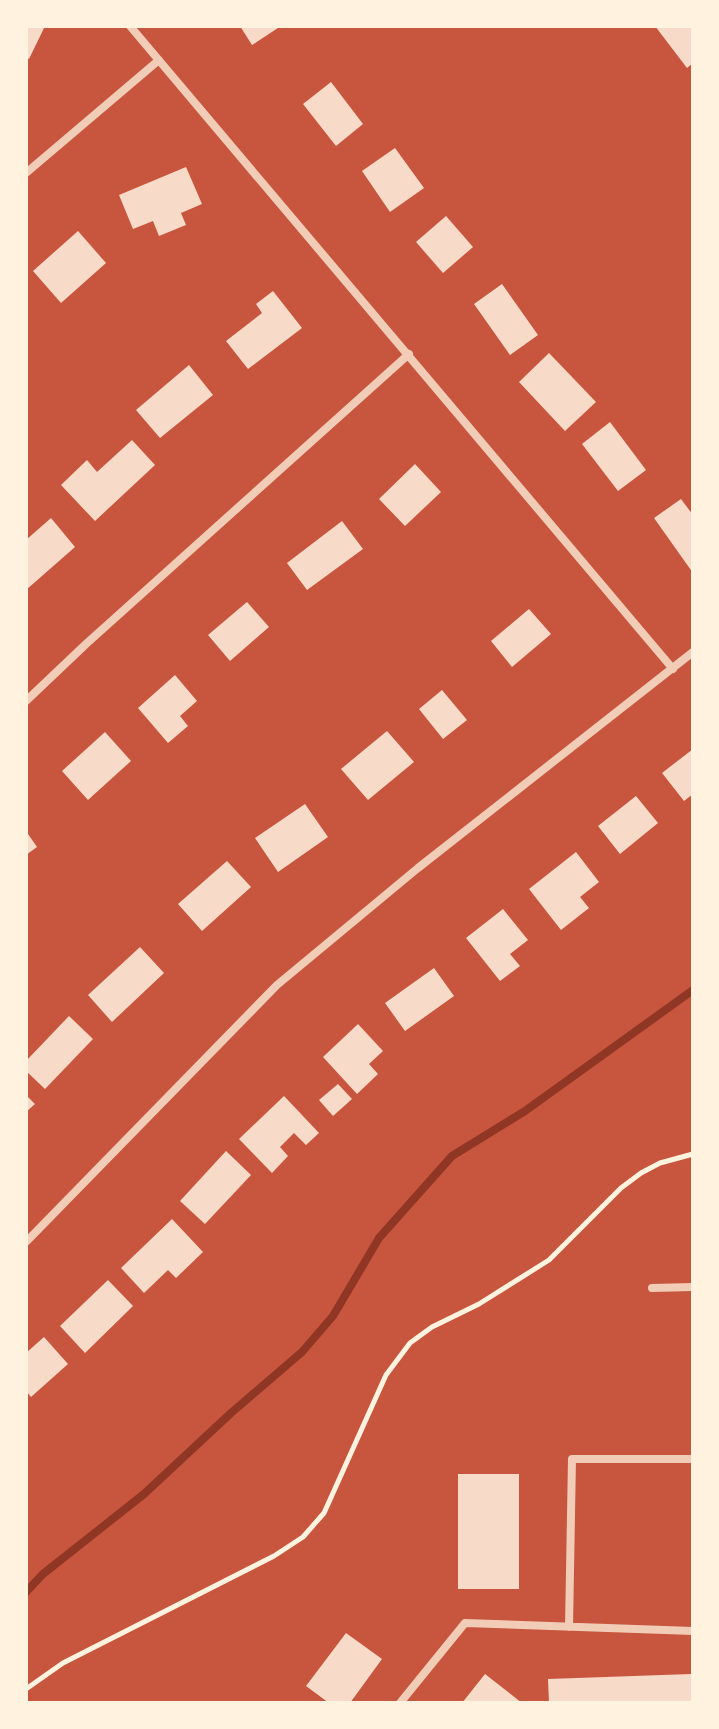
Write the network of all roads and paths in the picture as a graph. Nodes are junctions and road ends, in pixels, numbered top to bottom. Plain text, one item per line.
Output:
1 (130, 26) edge
2 (159, 60) junction
3 (26, 173) edge
4 (409, 354) junction
5 (693, 652) edge
6 (673, 669) junction
7 (26, 701) edge
8 (693, 1154) edge
9 (26, 1242) edge
10 (693, 1287) edge
11 (652, 1288) dead end
12 (693, 1459) edge
13 (569, 1627) junction
14 (693, 1631) edge
15 (26, 1689) edge
16 (400, 1703) edge

1 - 2 street
2 - 3 street
2 - 4 street
4 - 6 street
4 - 7 street
5 - 6 street
6 - 9 street
8 - 15 path
10 - 11 street
12 - 13 street
13 - 14 street
13 - 16 street

